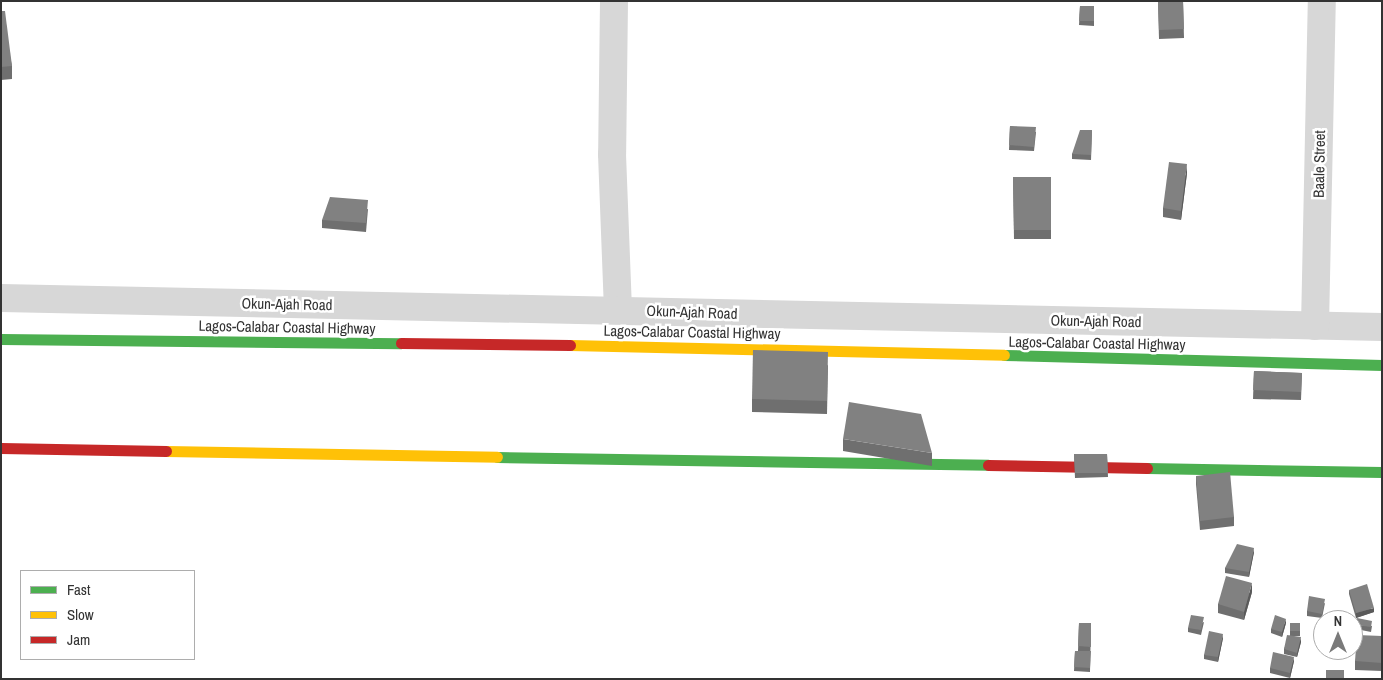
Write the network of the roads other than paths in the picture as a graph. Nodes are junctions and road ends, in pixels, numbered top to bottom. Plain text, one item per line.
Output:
1 (614, 1) edge
2 (1322, 1) edge
3 (1, 298) edge
4 (618, 310) junction
5 (1315, 326) junction
6 (1382, 327) edge
7 (1, 339) edge
8 (1382, 365) edge
9 (1, 448) edge
10 (1382, 472) edge

1 - 4 street
2 - 5 street, Baale Street
3 - 4 street, Okun-Ajah Road
4 - 5 street, Okun-Ajah Road
5 - 6 street, Okun-Ajah Road
7 - 8 highway, Lagos-Calabar Coastal Highway
9 - 10 highway

